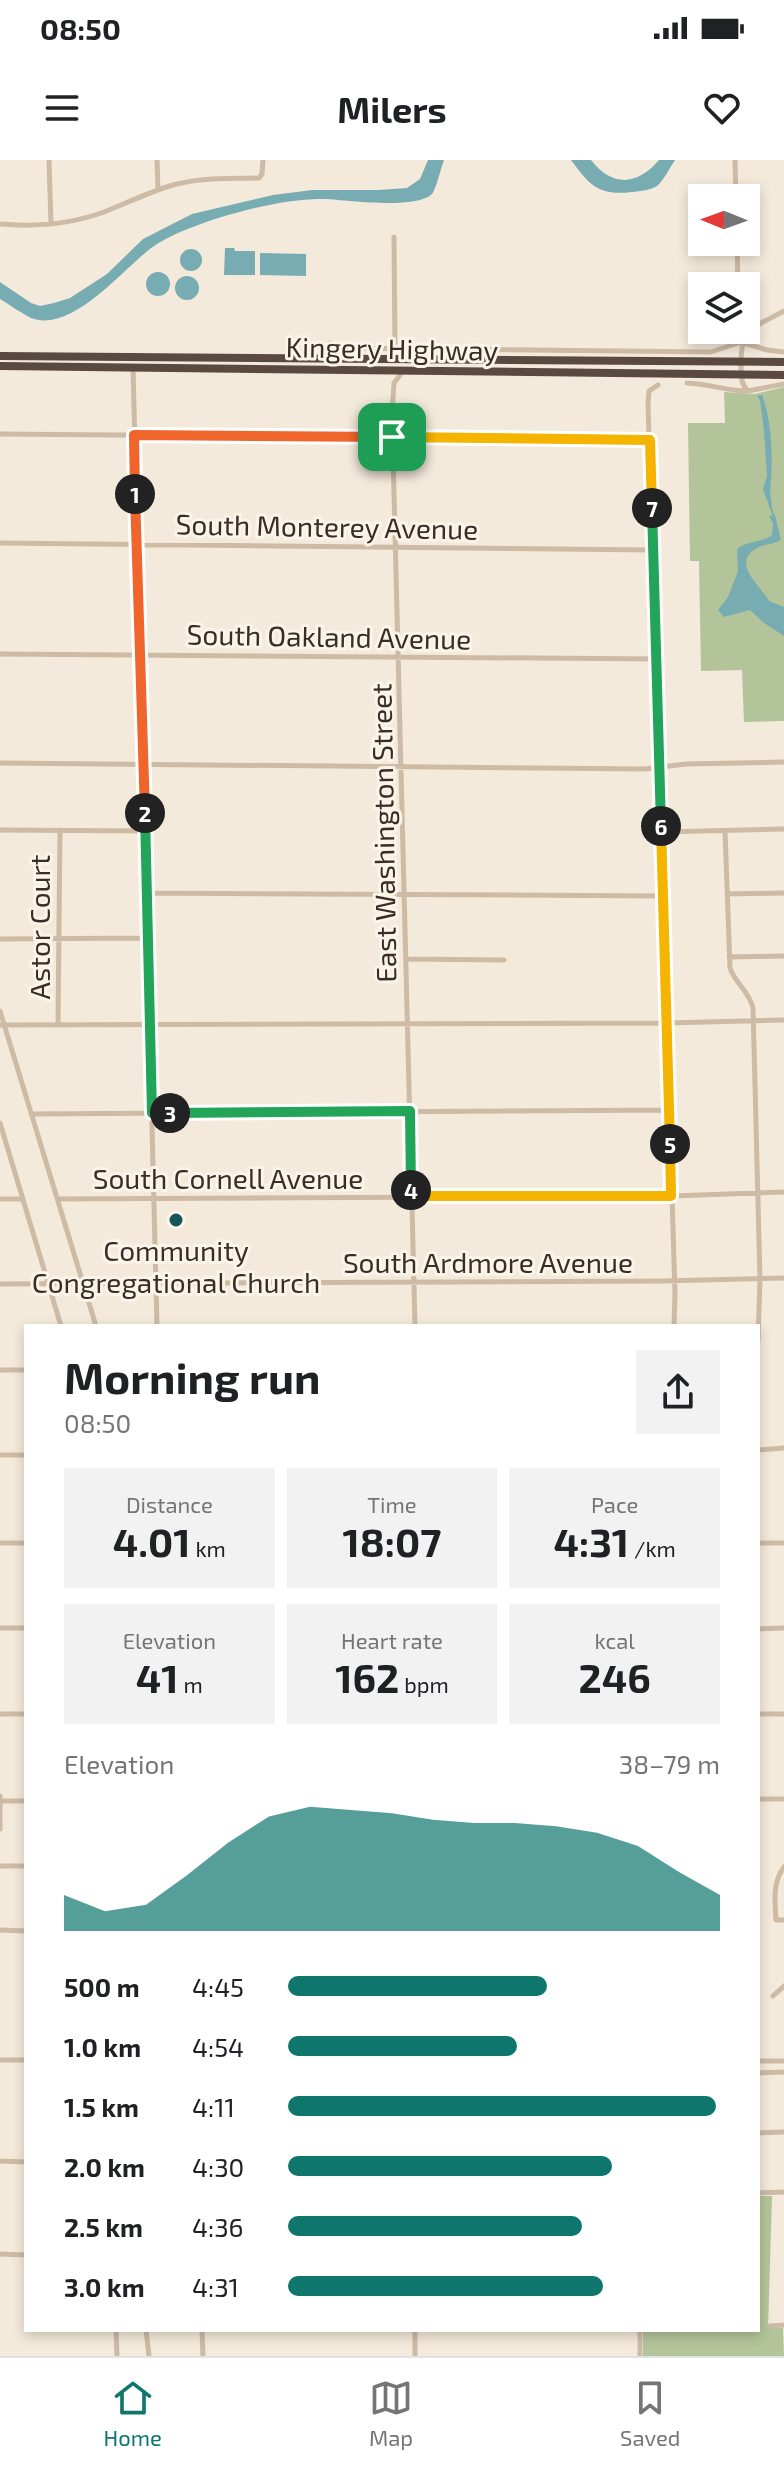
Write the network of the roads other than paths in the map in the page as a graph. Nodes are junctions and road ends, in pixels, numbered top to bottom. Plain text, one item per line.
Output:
1 (49, 160) edge
2 (157, 160) edge
3 (263, 160) edge
4 (735, 160) edge
5 (736, 184) edge
6 (158, 190) junction
7 (0, 224) edge
8 (51, 224) junction
9 (394, 237) dead end
10 (784, 311) edge
11 (760, 326) edge
12 (330, 343) dead end
13 (735, 344) edge
14 (741, 344) edge
15 (748, 344) edge
16 (395, 349) junction
17 (784, 352) edge
18 (0, 356) edge
19 (741, 362) junction
20 (784, 362) edge
21 (0, 366) edge
22 (133, 367) junction
23 (386, 371) junction
24 (403, 371) junction
25 (741, 373) junction
26 (784, 375) edge
27 (394, 383) junction
28 (687, 383) dead end
29 (784, 384) edge
30 (658, 385) dead end
31 (748, 391) junction
32 (0, 434) edge
33 (134, 435) junction
34 (392, 437) junction
35 (650, 440) junction
36 (0, 543) edge
37 (137, 544) junction
38 (395, 547) junction
39 (653, 550) junction
40 (0, 654) edge
41 (140, 655) junction
42 (398, 657) junction
43 (657, 659) junction
44 (784, 762) edge
45 (0, 763) edge
46 (143, 764) junction
47 (401, 767) junction
48 (659, 767) junction
49 (784, 829) edge
50 (0, 830) edge
51 (60, 830) junction
52 (145, 831) junction
53 (725, 831) junction
54 (661, 832) junction
55 (146, 893) junction
56 (784, 893) edge
57 (404, 894) junction
58 (727, 894) junction
59 (663, 896) junction
60 (147, 938) junction
61 (0, 939) edge
62 (59, 939) junction
63 (784, 956) edge
64 (729, 957) junction
65 (406, 959) junction
66 (504, 960) dead end
67 (0, 1011) edge
68 (784, 1020) edge
69 (753, 1021) junction
70 (149, 1023) junction
71 (407, 1023) junction
72 (666, 1023) junction
73 (58, 1024) junction
74 (2, 1025) edge
75 (669, 1110) junction
76 (410, 1111) junction
77 (152, 1113) junction
78 (31, 1114) junction
79 (0, 1123) edge
80 (784, 1192) edge
81 (758, 1193) junction
82 (412, 1196) junction
83 (671, 1196) junction
84 (154, 1198) junction
85 (0, 1199) edge
86 (23, 1199) junction
87 (57, 1199) junction
88 (784, 1278) edge
89 (760, 1279) junction
90 (674, 1281) junction
91 (414, 1282) junction
92 (0, 1284) edge
93 (84, 1284) junction
94 (156, 1284) junction
95 (49, 1285) junction
96 (60, 1324) edge
97 (95, 1324) edge
98 (157, 1324) edge
99 (415, 1324) edge
100 (674, 1324) edge
101 (759, 1324) edge
102 (0, 1370) edge
103 (24, 1370) edge
104 (784, 1448) edge
105 (760, 1450) edge
106 (0, 1455) edge
107 (24, 1455) edge
108 (0, 1543) edge
109 (24, 1543) edge
110 (760, 1543) edge
111 (784, 1543) edge
112 (0, 1628) edge
113 (24, 1628) edge
114 (784, 1628) edge
115 (760, 1629) edge
116 (0, 1714) edge
117 (24, 1714) edge
118 (760, 1714) edge
119 (784, 1714) edge
120 (0, 1798) edge
121 (760, 1799) edge
122 (784, 1799) edge
123 (24, 1801) edge
124 (0, 1829) edge
125 (0, 1866) edge
126 (24, 1866) edge
127 (784, 1867) edge
128 (784, 1920) edge
129 (0, 1930) edge
130 (24, 1931) edge
131 (784, 1986) edge
132 (773, 1996) dead end
133 (0, 2060) edge
134 (24, 2060) edge
135 (760, 2061) edge
136 (784, 2061) edge
137 (784, 2072) edge
138 (760, 2073) edge
139 (784, 2132) edge
140 (760, 2133) edge
141 (0, 2161) edge
142 (24, 2162) edge
143 (784, 2192) edge
144 (760, 2193) edge
145 (0, 2254) edge
146 (24, 2255) edge
147 (784, 2325) edge
148 (770, 2326) dead end
149 (116, 2332) edge
150 (146, 2332) edge
151 (202, 2332) edge
152 (415, 2332) edge
153 (640, 2332) edge
154 (117, 2356) edge
155 (149, 2356) edge
156 (203, 2356) edge
157 (415, 2356) edge
158 (640, 2356) edge

1 - 8 street
2 - 6 street
3 - 6 street
4 - 5 street
6 - 8 street
7 - 8 street
9 - 16 street
10 - 11 street
12 - 16 street
13 - 16 street
14 - 19 street
15 - 17 street
18 - 19 highway, Kingery Highway
19 - 20 highway, Kingery Highway
19 - 25 street
21 - 22 highway, Kingery Highway
22 - 23 highway, Kingery Highway
22 - 33 street
23 - 24 highway, Kingery Highway
23 - 27 street
24 - 25 highway, Kingery Highway
24 - 27 street
25 - 26 highway, Kingery Highway
25 - 31 street
27 - 34 street, East Washington Street
28 - 31 street
29 - 31 street
30 - 35 street
32 - 33 street
33 - 34 street
33 - 37 street
34 - 35 street
34 - 38 street, East Washington Street
35 - 39 street
36 - 37 street, South Monterey Avenue
37 - 38 street, South Monterey Avenue
37 - 41 street
38 - 39 street, South Monterey Avenue
38 - 42 street, East Washington Street
39 - 43 street
40 - 41 street, South Oakland Avenue
41 - 42 street, South Oakland Avenue
41 - 46 street
42 - 43 street, South Oakland Avenue
42 - 47 street, East Washington Street
43 - 48 street
44 - 48 street
45 - 46 street
46 - 47 street
46 - 52 street
47 - 48 street
47 - 57 street, East Washington Street
48 - 54 street
49 - 53 street
50 - 51 street
51 - 52 street
51 - 62 street, Astor Court
52 - 55 street
53 - 54 street
53 - 58 street
54 - 59 street
55 - 57 street
55 - 60 street
56 - 58 street
57 - 59 street
57 - 65 street, East Washington Street
58 - 64 street
59 - 72 street
60 - 62 street
60 - 70 street
61 - 62 street
62 - 73 street, Astor Court
63 - 64 street
64 - 69 street
65 - 66 street
65 - 71 street, East Washington Street
67 - 74 street
68 - 69 street
69 - 72 street
69 - 81 street
70 - 71 street
70 - 73 street
70 - 77 street
71 - 72 street
71 - 76 street, East Washington Street
72 - 75 street
73 - 74 street
74 - 78 street
75 - 76 street
75 - 83 street
76 - 77 street
76 - 82 street, East Washington Street
77 - 78 street
77 - 84 street
78 - 87 street
79 - 86 street
80 - 81 street, South Cornell Avenue
81 - 83 street, South Cornell Avenue
81 - 89 street
82 - 83 street, South Cornell Avenue
82 - 84 street, South Cornell Avenue
82 - 91 street, East Washington Street
83 - 90 street
84 - 87 street, South Cornell Avenue
84 - 94 street
85 - 86 street
86 - 95 street
87 - 93 street
88 - 89 street, South Ardmore Avenue
89 - 90 street, South Ardmore Avenue
89 - 101 street
90 - 91 street, South Ardmore Avenue
90 - 100 street
91 - 94 street, South Ardmore Avenue
91 - 99 street, East Washington Street
92 - 95 street, South Ardmore Avenue
93 - 94 street, South Ardmore Avenue
93 - 95 street, South Ardmore Avenue
93 - 97 street
94 - 98 street
95 - 96 street
102 - 103 street
104 - 105 street
106 - 107 street
108 - 109 street
110 - 111 street
112 - 113 street
114 - 115 street
116 - 117 street
118 - 119 street
120 - 123 street
120 - 124 street
121 - 122 street
125 - 126 street
127 - 128 street
129 - 130 street
131 - 132 street
133 - 134 street
135 - 136 street
137 - 138 street
139 - 140 street
141 - 142 street
143 - 144 street
145 - 146 street
147 - 148 street
149 - 154 street
150 - 155 street
151 - 156 street
152 - 157 street
153 - 158 street

